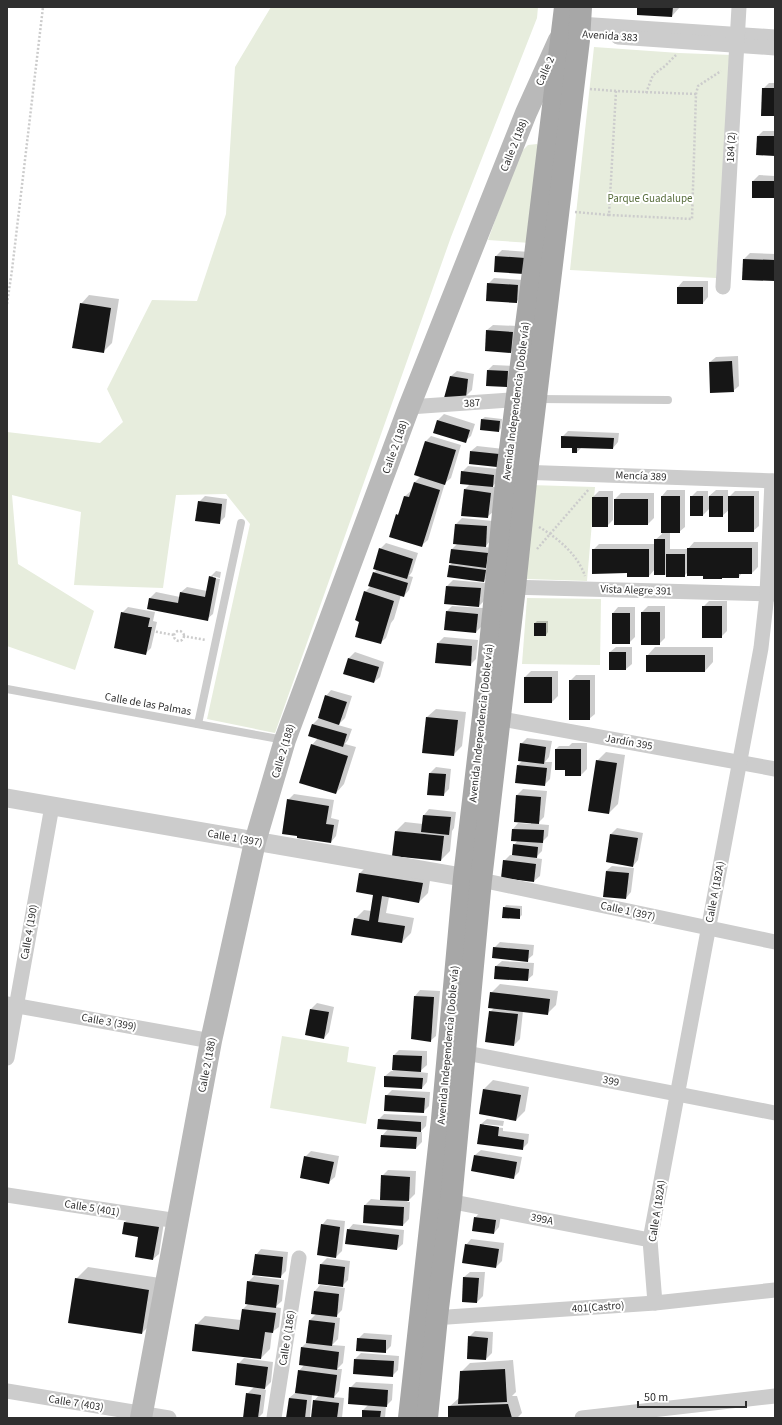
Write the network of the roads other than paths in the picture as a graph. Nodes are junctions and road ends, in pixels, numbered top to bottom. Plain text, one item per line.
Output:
1 (565, 7) edge
2 (739, 7) edge
3 (576, 29) edge
4 (775, 36) edge
5 (737, 40) junction
6 (775, 48) edge
7 (526, 113) joint
8 (723, 287) dead end
9 (525, 399) junction
10 (668, 400) dead end
11 (410, 407) junction
12 (517, 472) junction
13 (773, 481) edge
14 (241, 523) dead end
15 (506, 587) junction
16 (771, 594) edge
17 (7, 689) edge
18 (491, 717) junction
19 (198, 724) junction
20 (285, 740) junction
21 (740, 763) junction
22 (775, 770) edge
23 (7, 798) edge
24 (52, 806) junction
25 (255, 842) junction
26 (472, 879) junction
27 (708, 928) junction
28 (775, 942) edge
29 (11, 1005) edge
30 (211, 1041) junction
31 (456, 1051) junction
32 (7, 1058) edge
33 (678, 1094) junction
34 (775, 1113) edge
35 (7, 1195) edge
36 (442, 1200) junction
37 (178, 1221) junction
38 (650, 1240) junction
39 (299, 1258) dead end
40 (775, 1290) edge
41 (655, 1303) junction
42 (429, 1317) junction
43 (7, 1392) edge
44 (775, 1396) edge
45 (141, 1416) edge
46 (169, 1418) edge
47 (274, 1418) edge
48 (409, 1418) edge
49 (426, 1418) edge
50 (582, 1418) edge

1 - 3 main road
2 - 5 street, 184 (2)
3 - 5 street, Avenida 383
3 - 7 main road, Calle 2
3 - 9 main road, Avenida Independencia (Doble vía)
3 - 9 main road, Avenida Independencia (Doble vía)
4 - 5 street, Avenida 383
5 - 6 street, Avenida 383
5 - 8 street, 184 (2)
7 - 11 main road, Calle 2 (188)
9 - 10 lane
9 - 11 street, 387
9 - 12 main road, Avenida Independencia (Doble vía)
11 - 20 main road, Calle 2 (188)
12 - 13 street, Mencía 389
12 - 15 main road, Avenida Independencia (Doble vía)
12 - 15 main road, Avenida Independencia (Doble vía)
13 - 16 street, Calle A (182A)
14 - 19 lane
15 - 16 street, Vista Alegre 391
15 - 18 main road, Avenida Independencia (Doble vía)
16 - 21 street, Calle A (182A)
17 - 19 lane, Calle de las Palmas
18 - 21 street, Jardín 395
18 - 26 main road, Avenida Independencia (Doble vía)
19 - 20 lane, Calle de las Palmas
20 - 25 main road, Calle 2 (188)
21 - 22 street, Jardín 395
21 - 27 street, Calle A (182A)
23 - 24 street, Calle 1 (397)
24 - 25 street, Calle 1 (397)
24 - 29 street, Calle 4 (190)
25 - 26 street, Calle 1 (397)
25 - 30 main road, Calle 2 (188)
26 - 27 street, Calle 1 (397)
26 - 31 main road, Avenida Independencia (Doble vía)
27 - 28 street, Calle 1 (397)
27 - 33 street, Calle A (182A)
29 - 30 street, Calle 3 (399)
29 - 32 street, Calle 4 (190)
30 - 37 main road, Calle 2 (188)
31 - 33 street, 399
31 - 36 main road, Avenida Independencia (Doble vía)
33 - 34 street, 399
33 - 38 street, Calle A (182A)
35 - 37 street, Calle 5 (401)
36 - 38 street, 399A
36 - 42 main road, Avenida Independencia (Doble vía)
37 - 45 main road, Calle 2 (188)
38 - 41 street, Calle A (182A)
39 - 47 street, Calle 0 (186)
40 - 41 street, 401(Castro)
41 - 42 street, 401(Castro)
42 - 48 main road, Avenida Independencia (Doble vía)
42 - 49 main road, Avenida Independencia (Doble vía)
43 - 45 street, Calle 7 (403)
44 - 50 street
45 - 46 street, Calle 7 (403)

